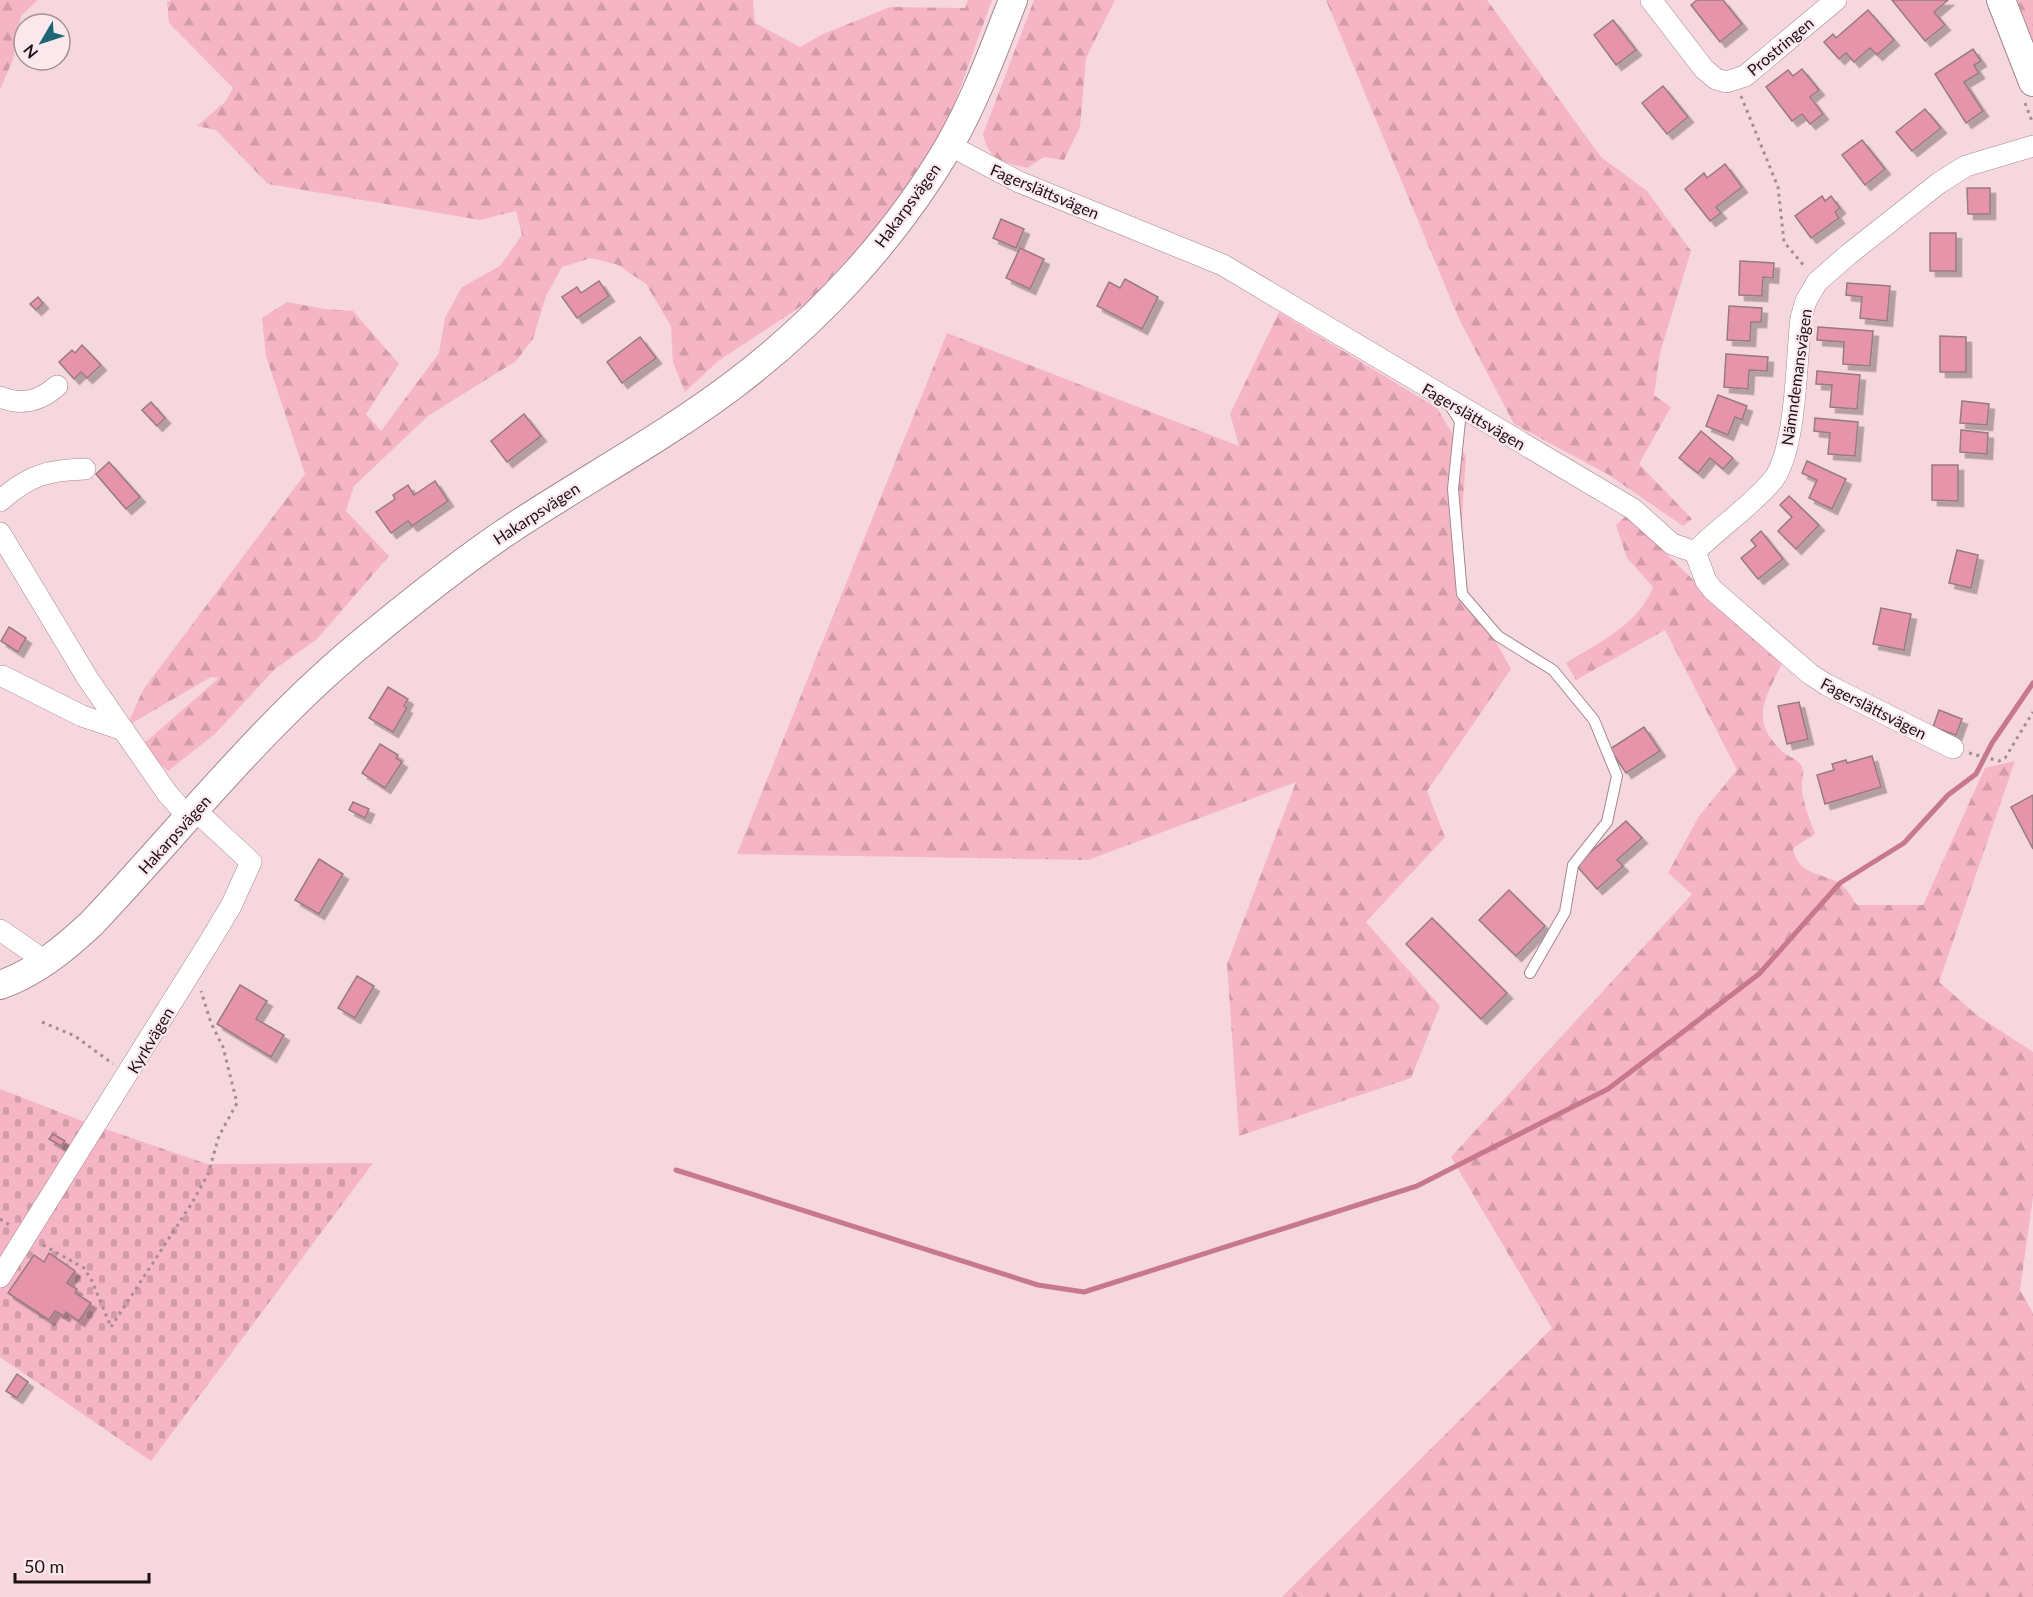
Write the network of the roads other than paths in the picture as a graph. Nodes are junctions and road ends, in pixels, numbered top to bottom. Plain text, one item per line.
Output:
1 (1013, 0) edge
2 (1651, 0) edge
3 (1836, 0) edge
4 (2001, 0) edge
5 (2033, 82) edge
6 (949, 146) junction
7 (2033, 146) edge
8 (57, 386) dead end
9 (0, 397) edge
10 (1446, 400) junction
11 (85, 469) dead end
12 (0, 501) edge
13 (0, 533) edge
14 (1695, 552) junction
15 (2, 676) dead end
16 (124, 730) junction
17 (1962, 751) road end
18 (193, 814) junction
19 (0, 930) edge
20 (45, 961) junction
21 (1530, 973) dead end
22 (0, 985) edge
23 (0, 1277) edge

1 - 6 street, Hakarpsvägen
2 - 3 street, Prostringen
4 - 5 street
6 - 10 street, Fagerslättsvägen
6 - 18 street, Hakarpsvägen
7 - 14 street, Nämndemansvägen
8 - 9 street
10 - 14 street, Fagerslättsvägen
10 - 21 lane
11 - 12 street
13 - 16 street
14 - 17 street, Fagerslättsvägen
15 - 16 street
16 - 18 street
18 - 20 street, Hakarpsvägen
18 - 23 street, Kyrkvägen
19 - 20 street
20 - 22 street, Hakarpsvägen

